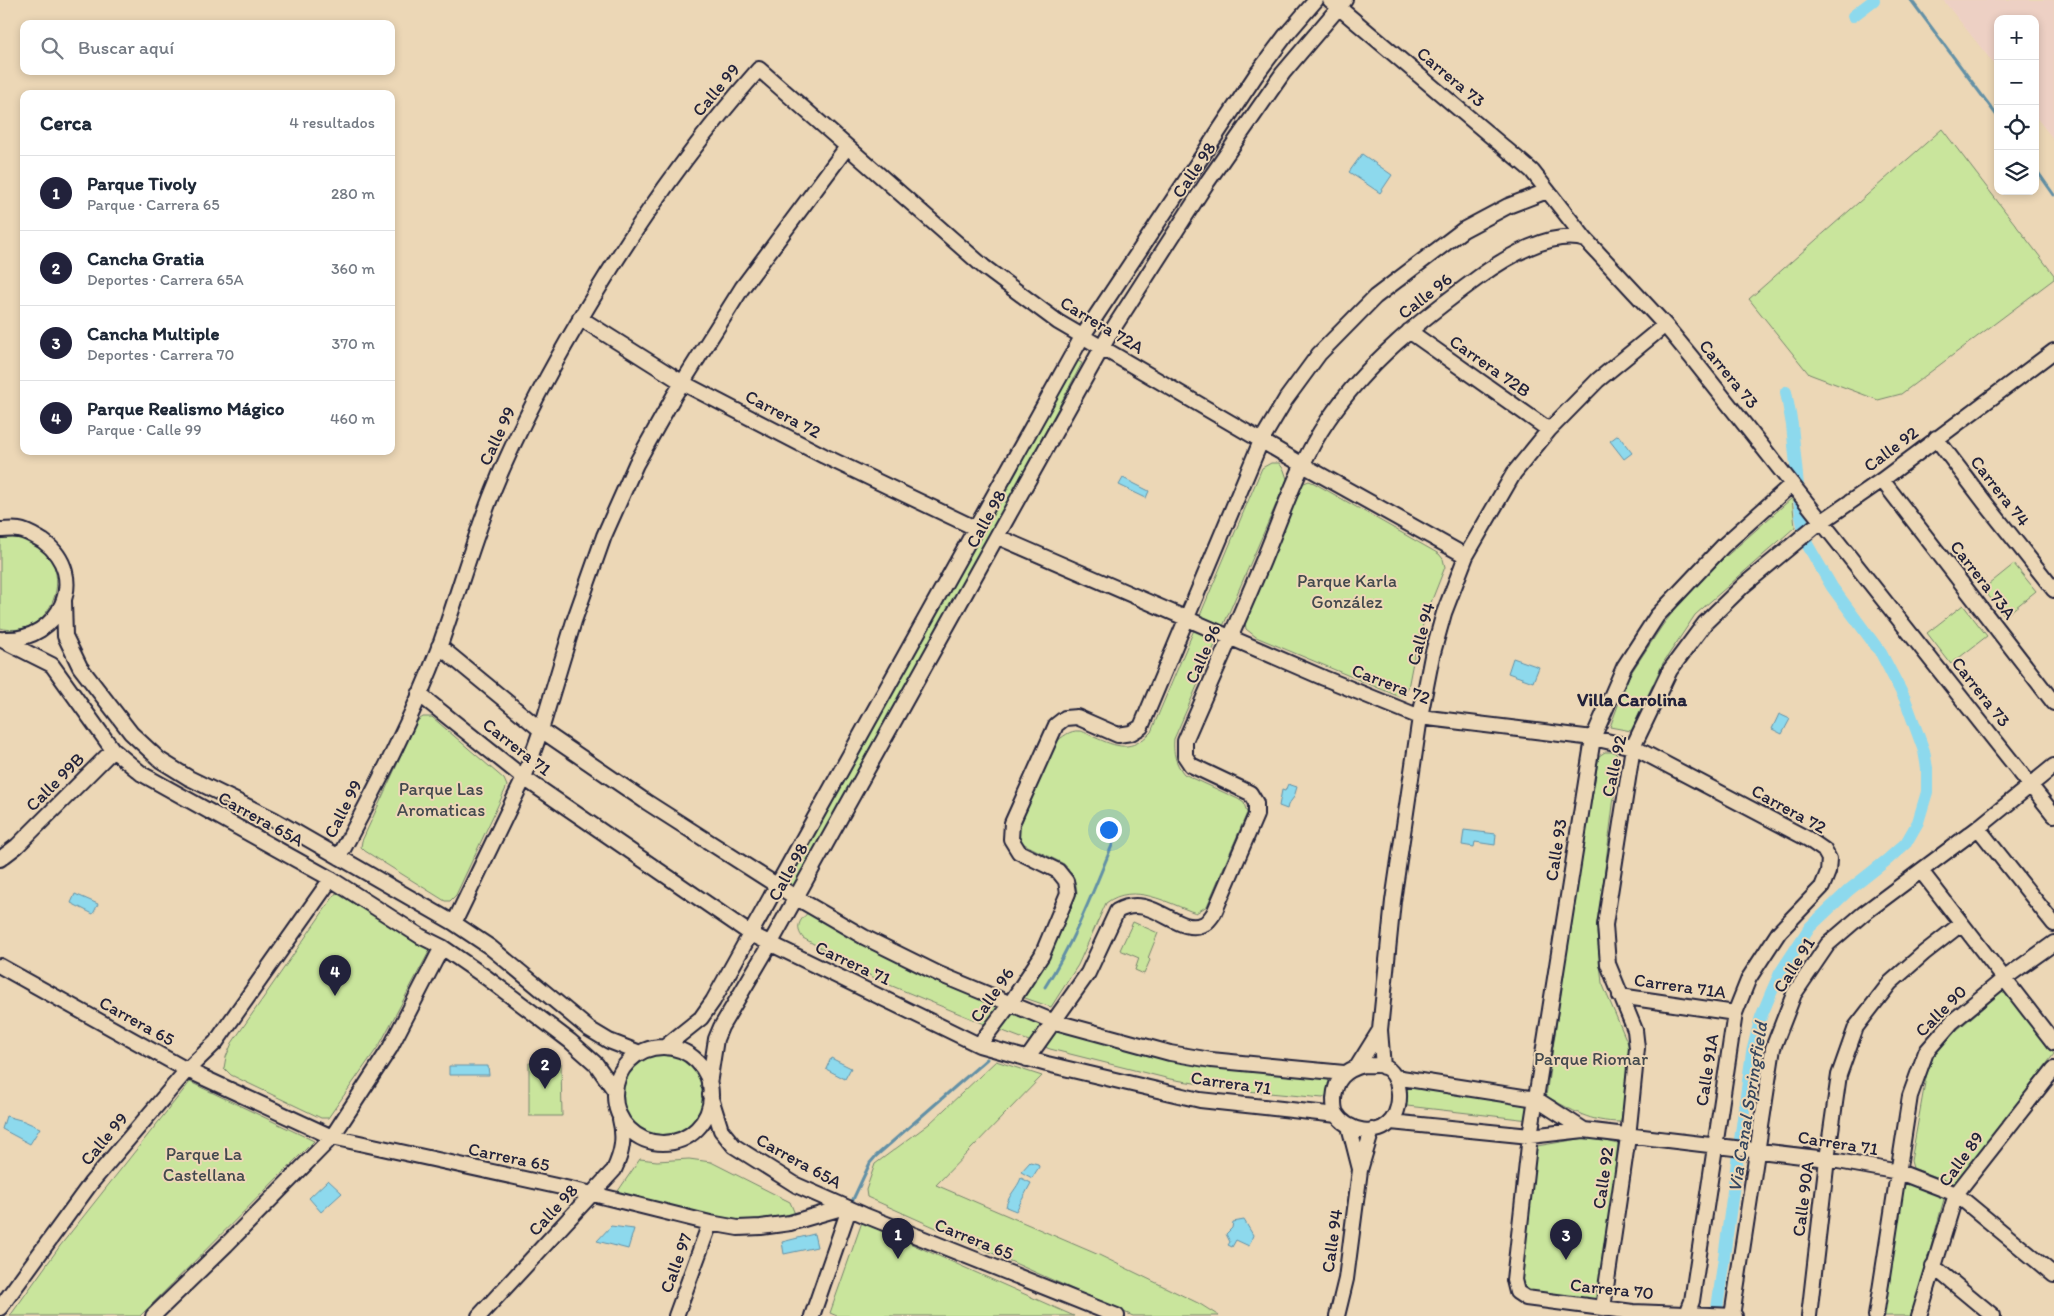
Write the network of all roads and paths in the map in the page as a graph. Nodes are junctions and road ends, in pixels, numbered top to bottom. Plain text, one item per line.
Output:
1 (1316, 0) edge
2 (1338, 2) edge
3 (759, 68) joint
4 (848, 147) junction
5 (1547, 191) junction
6 (1586, 240) junction
7 (580, 318) junction
8 (1665, 325) junction
9 (1409, 331) junction
10 (1082, 337) junction
11 (1102, 347) junction
12 (2054, 351) edge
13 (682, 382) junction
14 (1549, 430) junction
15 (1936, 438) junction
16 (1261, 441) junction
17 (1302, 465) junction
18 (1882, 480) junction
19 (1797, 490) junction
20 (1818, 524) junction
21 (975, 528) junction
22 (0, 530) edge
23 (998, 537) junction
24 (1466, 556) junction
25 (2054, 590) edge
26 (64, 601) junction
27 (1187, 618) junction
28 (1231, 637) junction
29 (0, 639) edge
30 (439, 646) junction
31 (419, 694) junction
32 (2054, 703) edge
33 (1420, 718) junction
34 (541, 730) junction
35 (1593, 738) junction
36 (1633, 748) junction
37 (113, 750) junction
38 (2054, 766) edge
39 (524, 778) junction
40 (2030, 785) junction
41 (2054, 815) edge
42 (1978, 828) junction
43 (339, 856) junction
44 (0, 859) edge
45 (1829, 859) joint
46 (1921, 871) junction
47 (331, 879) junction
48 (777, 886) junction
49 (795, 897) junction
50 (454, 923) junction
51 (1961, 924) junction
52 (2054, 924) edge
53 (751, 934) junction
54 (2054, 943) edge
55 (770, 944) junction
56 (442, 948) junction
57 (0, 966) edge
58 (2005, 978) junction
59 (1620, 996) junction
60 (1010, 1004) junction
61 (1735, 1013) junction
62 (1052, 1021) junction
63 (1380, 1030) junction
64 (2054, 1043) edge
65 (979, 1045) junction
66 (666, 1046) junction
67 (640, 1053) junction
68 (1027, 1059) junction
69 (1383, 1066) junction
70 (1357, 1067) junction
71 (2054, 1068) edge
72 (187, 1070) junction
73 (1344, 1073) junction
74 (1395, 1077) junction
75 (710, 1089) junction
76 (615, 1091) junction
77 (1536, 1099) junction
78 (618, 1114) junction
79 (1337, 1115) junction
80 (1391, 1122) junction
81 (1349, 1126) junction
82 (1372, 1130) junction
83 (1584, 1130) junction
84 (1530, 1136) junction
85 (1628, 1136) junction
86 (332, 1138) junction
87 (1720, 1146) junction
88 (1752, 1149) junction
89 (1826, 1159) junction
90 (1360, 1170) junction
91 (1899, 1172) junction
92 (593, 1194) junction
93 (1956, 1194) junction
94 (847, 1208) junction
95 (710, 1223) junction
96 (1933, 1266) junction
97 (2054, 1276) edge
98 (1517, 1292) joint
99 (0, 1308) edge
100 (1603, 1308) junction
101 (1687, 1314) junction
102 (153, 1316) edge
103 (478, 1316) edge
104 (676, 1316) edge
105 (812, 1316) edge
106 (1117, 1316) edge
107 (1337, 1316) edge
108 (1730, 1316) edge
109 (1809, 1316) edge
110 (1876, 1316) edge
111 (1919, 1316) edge
112 (1993, 1316) edge

1 - 10 street, Calle 98
2 - 5 street, Carrera 73
2 - 11 street, Calle 98
3 - 4 street, Carrera 72A
3 - 7 street, Calle 99
4 - 10 street, Carrera 72A
4 - 13 street
5 - 6 street, Carrera 73
5 - 16 street, Calle 96
6 - 8 street, Carrera 73
6 - 9 street, Calle 96
7 - 13 street, Carrera 72
7 - 30 street, Calle 99
8 - 14 street, Calle 94
8 - 19 street, Carrera 73
9 - 14 street, Carrera 72B
9 - 17 street, Calle 96
10 - 11 street, Carrera 72A
10 - 21 street, Calle 98
11 - 16 street, Carrera 72A
11 - 23 street, Calle 98
12 - 15 street, Calle 92
13 - 21 street, Carrera 72
13 - 34 street
14 - 24 street, Calle 94
15 - 18 street, Calle 92
15 - 25 street, Carrera 74
16 - 17 street, Carrera 72A
16 - 27 street, Calle 96
17 - 24 street, Carrera 72A
17 - 28 street, Calle 96
18 - 20 street, Calle 92
18 - 32 street, Carrera 73A
19 - 20 street, Carrera 73
19 - 35 street, Calle 93
20 - 36 street, Calle 92
20 - 40 street, Carrera 73
21 - 48 street, Calle 98
22 - 26 street, Carrera 65A
23 - 27 street, Carrera 72
23 - 49 street, Calle 98
24 - 33 street, Calle 94
26 - 29 street
26 - 43 street, Carrera 65A
27 - 28 street, Carrera 72
27 - 60 street, Calle 96
28 - 33 street, Carrera 72
28 - 62 street, Calle 96
29 - 37 street, Carrera 65A
30 - 31 street, Calle 99
30 - 34 street, Carrera 71
31 - 39 street, Carrera 71
31 - 43 street, Calle 99
33 - 35 street, Carrera 72
33 - 63 street, Calle 94
34 - 39 street
34 - 48 street, Carrera 71
35 - 36 street, Carrera 72
35 - 77 street, Calle 93
36 - 45 street, Carrera 72
36 - 59 street, Calle 92
37 - 44 street, Calle 99B
37 - 47 street, Carrera 65A
38 - 40 street, Calle 91
39 - 50 street
39 - 53 street, Carrera 71
40 - 41 street, Carrera 73
40 - 42 street, Calle 91
42 - 46 street, Calle 91
42 - 52 street
43 - 50 street, Carrera 65A
45 - 61 street, Calle 91A
46 - 51 street
46 - 88 street, Calle 91
47 - 56 street, Carrera 65A
47 - 72 street, Calle 99
48 - 49 street, Carrera 71
48 - 53 street, Calle 98
49 - 55 street, Calle 98
49 - 60 street, Carrera 71
50 - 67 street, Carrera 65A
51 - 58 street
51 - 89 street, Calle 90A
53 - 55 street, Carrera 71
53 - 66 street, Calle 98
54 - 58 street, Calle 90
55 - 65 street, Carrera 71
55 - 75 street, Calle 98
56 - 76 street, Carrera 65A
56 - 86 street
57 - 72 street, Carrera 65
58 - 64 street
58 - 91 street, Calle 90
59 - 61 street, Carrera 71A
59 - 85 street, Calle 92
60 - 62 street, Carrera 71
60 - 65 street, Calle 96
61 - 87 street, Calle 91A
62 - 68 street, Calle 96
62 - 73 street, Carrera 71
63 - 69 street, Calle 94
63 - 70 street, Calle 94
65 - 68 street, Carrera 71
66 - 67 street
66 - 75 street
67 - 76 street
68 - 79 street, Carrera 71
69 - 70 street
69 - 74 street
70 - 73 street
71 - 93 street, Calle 89
72 - 86 street, Carrera 65
72 - 99 street, Calle 99
73 - 79 street
74 - 77 street, Carrera 71
74 - 80 street
75 - 78 street
75 - 94 street, Carrera 65A
76 - 78 street
77 - 83 street, Carrera 71
77 - 84 street, Calle 93
78 - 92 street, Calle 98
79 - 81 street
80 - 82 street
80 - 84 street, Carrera 71
81 - 82 street
81 - 90 street, Calle 94
82 - 90 street, Calle 94
83 - 84 street, Carrera 71
83 - 85 street, Carrera 71
84 - 98 street, Calle 93
85 - 87 street, Carrera 71
85 - 100 street, Calle 92
86 - 92 street, Carrera 65
86 - 102 street
87 - 88 street, Carrera 71
87 - 101 street, Calle 91A
88 - 89 street, Carrera 71
88 - 108 street, Calle 91
89 - 91 street, Carrera 71
89 - 109 street, Calle 90A
90 - 107 street, Calle 94
91 - 93 street, Carrera 71
91 - 110 street, Calle 90
92 - 95 street, Carrera 65
92 - 103 street, Calle 98
93 - 96 street, Calle 89
93 - 97 street, Carrera 71
94 - 95 street, Carrera 65
94 - 105 street
94 - 106 street, Carrera 65
95 - 104 street, Calle 97
96 - 111 street, Calle 89
96 - 112 street
98 - 100 street, Carrera 70
100 - 101 street, Carrera 70
101 - 108 street, Carrera 70

